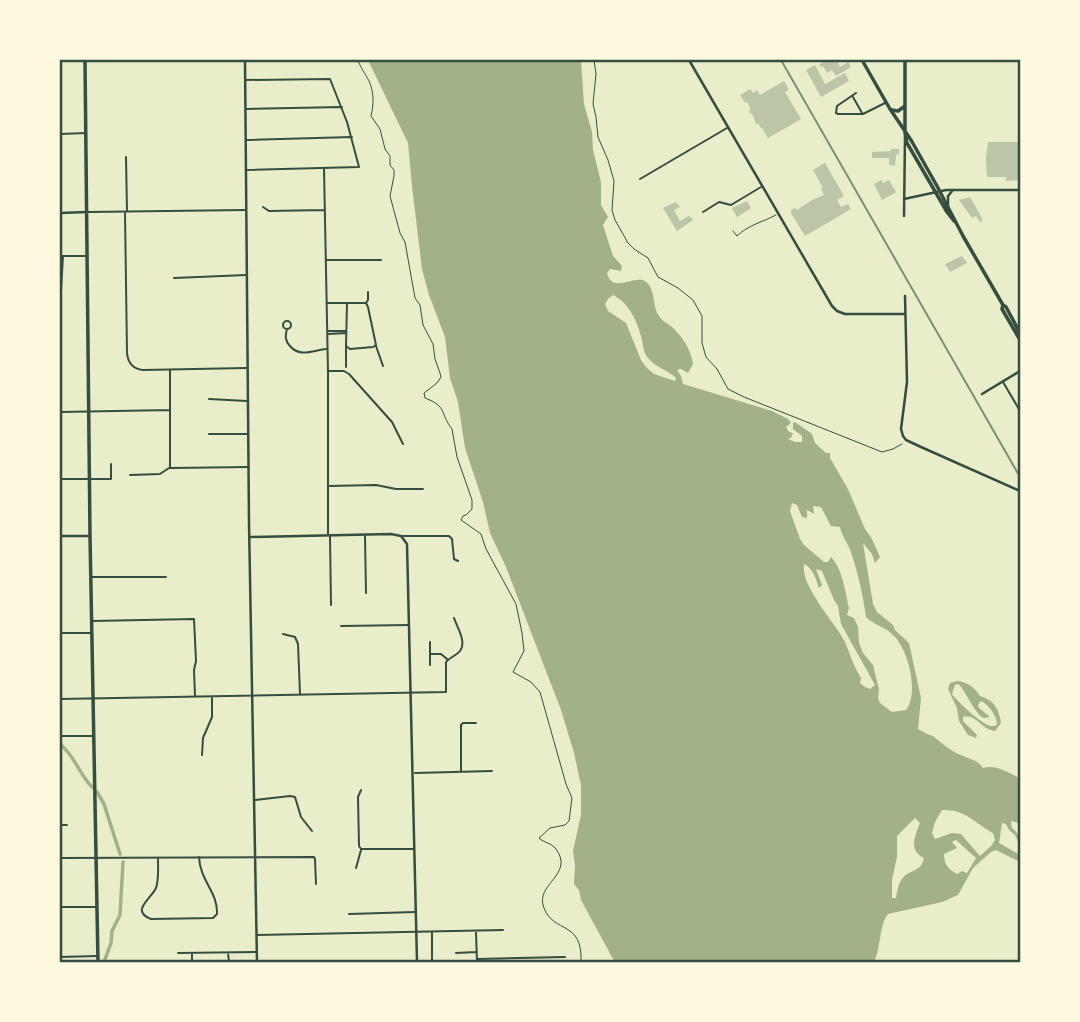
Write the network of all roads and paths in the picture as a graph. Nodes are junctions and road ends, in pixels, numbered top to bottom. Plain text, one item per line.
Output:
1 (85, 60) edge
2 (245, 60) edge
3 (358, 60) edge
4 (594, 60) edge
5 (689, 60) edge
6 (862, 60) edge
7 (905, 60) edge
8 (245, 80) junction
9 (856, 93) dead end
10 (852, 95) junction
11 (886, 102) junction
12 (905, 106) junction
13 (342, 107) junction
14 (245, 109) junction
15 (890, 109) junction
16 (863, 114) junction
17 (728, 128) junction
18 (86, 133) junction
19 (905, 133) junction
20 (60, 134) edge
21 (352, 137) junction
22 (245, 140) junction
23 (126, 157) dead end
24 (324, 168) junction
25 (245, 170) junction
26 (640, 178) dead end
27 (762, 187) junction
28 (953, 190) junction
29 (1020, 190) edge
30 (937, 191) junction
31 (904, 199) junction
32 (948, 205) junction
33 (263, 207) dead end
34 (245, 210) junction
35 (325, 210) junction
36 (87, 212) junction
37 (126, 212) junction
38 (703, 212) dead end
39 (60, 213) edge
40 (778, 214) junction
41 (904, 216) dead end
42 (956, 222) junction
43 (733, 231) dead end
44 (61, 256) edge
45 (87, 256) junction
46 (325, 260) junction
47 (381, 260) dead end
48 (247, 275) junction
49 (174, 278) dead end
50 (61, 291) edge
51 (368, 292) dead end
52 (905, 296) dead end
53 (327, 303) junction
54 (347, 303) junction
55 (366, 303) junction
56 (1003, 305) junction
57 (905, 314) junction
58 (287, 329) dead end
59 (346, 332) junction
60 (1020, 332) edge
61 (327, 333) junction
62 (1020, 340) edge
63 (376, 345) junction
64 (346, 346) junction
65 (327, 349) junction
66 (383, 366) dead end
67 (247, 368) junction
68 (346, 368) dead end
69 (170, 369) junction
70 (328, 371) junction
71 (1020, 371) edge
72 (1003, 381) junction
73 (982, 394) dead end
74 (209, 399) dead end
75 (248, 401) junction
76 (170, 410) junction
77 (60, 411) edge
78 (88, 411) junction
79 (1020, 411) edge
80 (209, 434) dead end
81 (248, 434) junction
82 (403, 444) dead end
83 (908, 445) dead end
84 (111, 464) dead end
85 (248, 467) junction
86 (170, 468) junction
87 (130, 475) dead end
88 (60, 479) edge
89 (89, 479) junction
90 (328, 486) junction
91 (423, 489) dead end
92 (1020, 491) edge
93 (365, 534) junction
94 (329, 535) junction
95 (60, 536) edge
96 (90, 536) junction
97 (401, 536) junction
98 (249, 537) junction
99 (458, 561) dead end
100 (91, 577) junction
101 (166, 577) dead end
102 (366, 593) dead end
103 (331, 605) dead end
104 (454, 618) dead end
105 (92, 621) junction
106 (410, 625) junction
107 (341, 626) dead end
108 (60, 633) edge
109 (92, 633) junction
110 (283, 634) dead end
111 (430, 642) dead end
112 (430, 654) junction
113 (448, 660) junction
114 (430, 665) dead end
115 (412, 693) junction
116 (300, 695) junction
117 (212, 696) junction
118 (252, 696) junction
119 (195, 697) junction
120 (60, 699) edge
121 (93, 699) junction
122 (476, 723) dead end
123 (60, 736) edge
124 (94, 736) junction
125 (202, 755) dead end
126 (492, 771) dead end
127 (461, 772) junction
128 (414, 773) junction
129 (361, 790) dead end
130 (254, 800) junction
131 (60, 825) edge
132 (67, 825) dead end
133 (312, 831) dead end
134 (362, 849) junction
135 (415, 849) junction
136 (199, 857) junction
137 (255, 857) junction
138 (60, 858) edge
139 (96, 858) junction
140 (158, 858) junction
141 (356, 869) dead end
142 (316, 884) dead end
143 (60, 907) edge
144 (97, 907) junction
145 (416, 912) junction
146 (349, 914) dead end
147 (503, 930) dead end
148 (432, 932) junction
149 (476, 932) junction
150 (416, 933) junction
151 (257, 935) junction
152 (257, 952) junction
153 (477, 952) junction
154 (178, 953) dead end
155 (192, 953) junction
156 (228, 953) junction
157 (456, 953) dead end
158 (98, 956) junction
159 (60, 957) edge
160 (565, 957) dead end
161 (477, 961) edge
162 (98, 962) edge
163 (192, 962) edge
164 (229, 962) edge
165 (257, 962) edge
166 (417, 962) edge
167 (432, 962) edge
168 (580, 962) edge

1 - 18 main road
2 - 8 street
3 - 168 path
4 - 83 path
5 - 17 street
6 - 11 main road
7 - 12 main road
8 - 13 street
8 - 14 street
9 - 10 street
10 - 16 street
10 - 16 street
11 - 15 main road
11 - 16 street
12 - 15 main road
12 - 19 main road
13 - 14 street
13 - 21 street
14 - 22 street
15 - 19 main road
17 - 26 street
17 - 27 street
18 - 20 street
18 - 36 main road
19 - 30 main road
19 - 31 street
20 - 39 street
21 - 22 street
21 - 24 street
22 - 25 street
23 - 37 street
24 - 25 street
24 - 35 street
25 - 34 street
27 - 38 street
27 - 40 street
28 - 29 street
28 - 30 street
28 - 32 street
30 - 31 street
30 - 32 main road
30 - 42 main road
31 - 41 street
32 - 42 main road
33 - 35 street
34 - 37 street
34 - 48 street
35 - 46 street
36 - 37 street
36 - 39 street
36 - 45 main road
37 - 69 street
40 - 43 lane
40 - 57 street
42 - 56 main road
44 - 45 street
44 - 50 street
45 - 78 main road
46 - 47 street
46 - 53 street
48 - 49 street
48 - 67 street
51 - 55 street
52 - 57 street
53 - 54 street
53 - 61 street
54 - 55 street
54 - 59 street
55 - 63 street
56 - 60 main road
56 - 62 main road
57 - 92 street
58 - 65 street
59 - 61 street
59 - 64 street
61 - 65 street
63 - 64 street
63 - 66 street
64 - 68 street
65 - 70 street
67 - 69 street
67 - 75 street
69 - 76 street
70 - 82 street
70 - 90 street
71 - 72 street
72 - 73 street
72 - 79 street
74 - 75 street
75 - 81 street
76 - 78 street
76 - 86 street
77 - 78 street
78 - 89 main road
80 - 81 street
81 - 85 street
84 - 89 street
85 - 86 street
85 - 98 street
86 - 87 street
88 - 89 street
89 - 96 main road
90 - 91 street
90 - 94 street
93 - 94 street
93 - 97 street
93 - 102 street
94 - 98 street
94 - 103 street
95 - 96 street
96 - 100 main road
97 - 99 street
97 - 106 street
98 - 118 street
100 - 101 street
100 - 105 main road
104 - 113 street
105 - 109 main road
105 - 119 street
106 - 107 street
106 - 115 street
108 - 109 street
109 - 121 main road
110 - 116 street
111 - 112 street
112 - 113 street
112 - 114 street
113 - 115 street
115 - 116 street
115 - 128 street
116 - 118 street
117 - 118 street
117 - 119 street
117 - 125 street
118 - 130 street
119 - 121 street
120 - 121 street
121 - 124 main road
122 - 127 street
123 - 124 street
124 - 139 main road
126 - 127 street
127 - 128 street
128 - 135 street
129 - 134 street
130 - 133 street
130 - 137 street
131 - 132 street
134 - 135 street
134 - 141 street
135 - 145 street
136 - 137 street
136 - 140 street
136 - 140 street
137 - 142 street
137 - 151 street
138 - 139 street
139 - 140 street
139 - 144 main road
143 - 144 street
144 - 158 main road
145 - 146 street
145 - 150 street
147 - 149 street
148 - 149 street
148 - 150 street
148 - 167 street
149 - 153 street
150 - 151 street
150 - 166 street
151 - 152 street
152 - 156 street
152 - 165 street
153 - 157 street
153 - 161 street
154 - 155 street
155 - 156 street
155 - 163 street
156 - 164 street
158 - 159 street
158 - 162 main road
160 - 161 street

